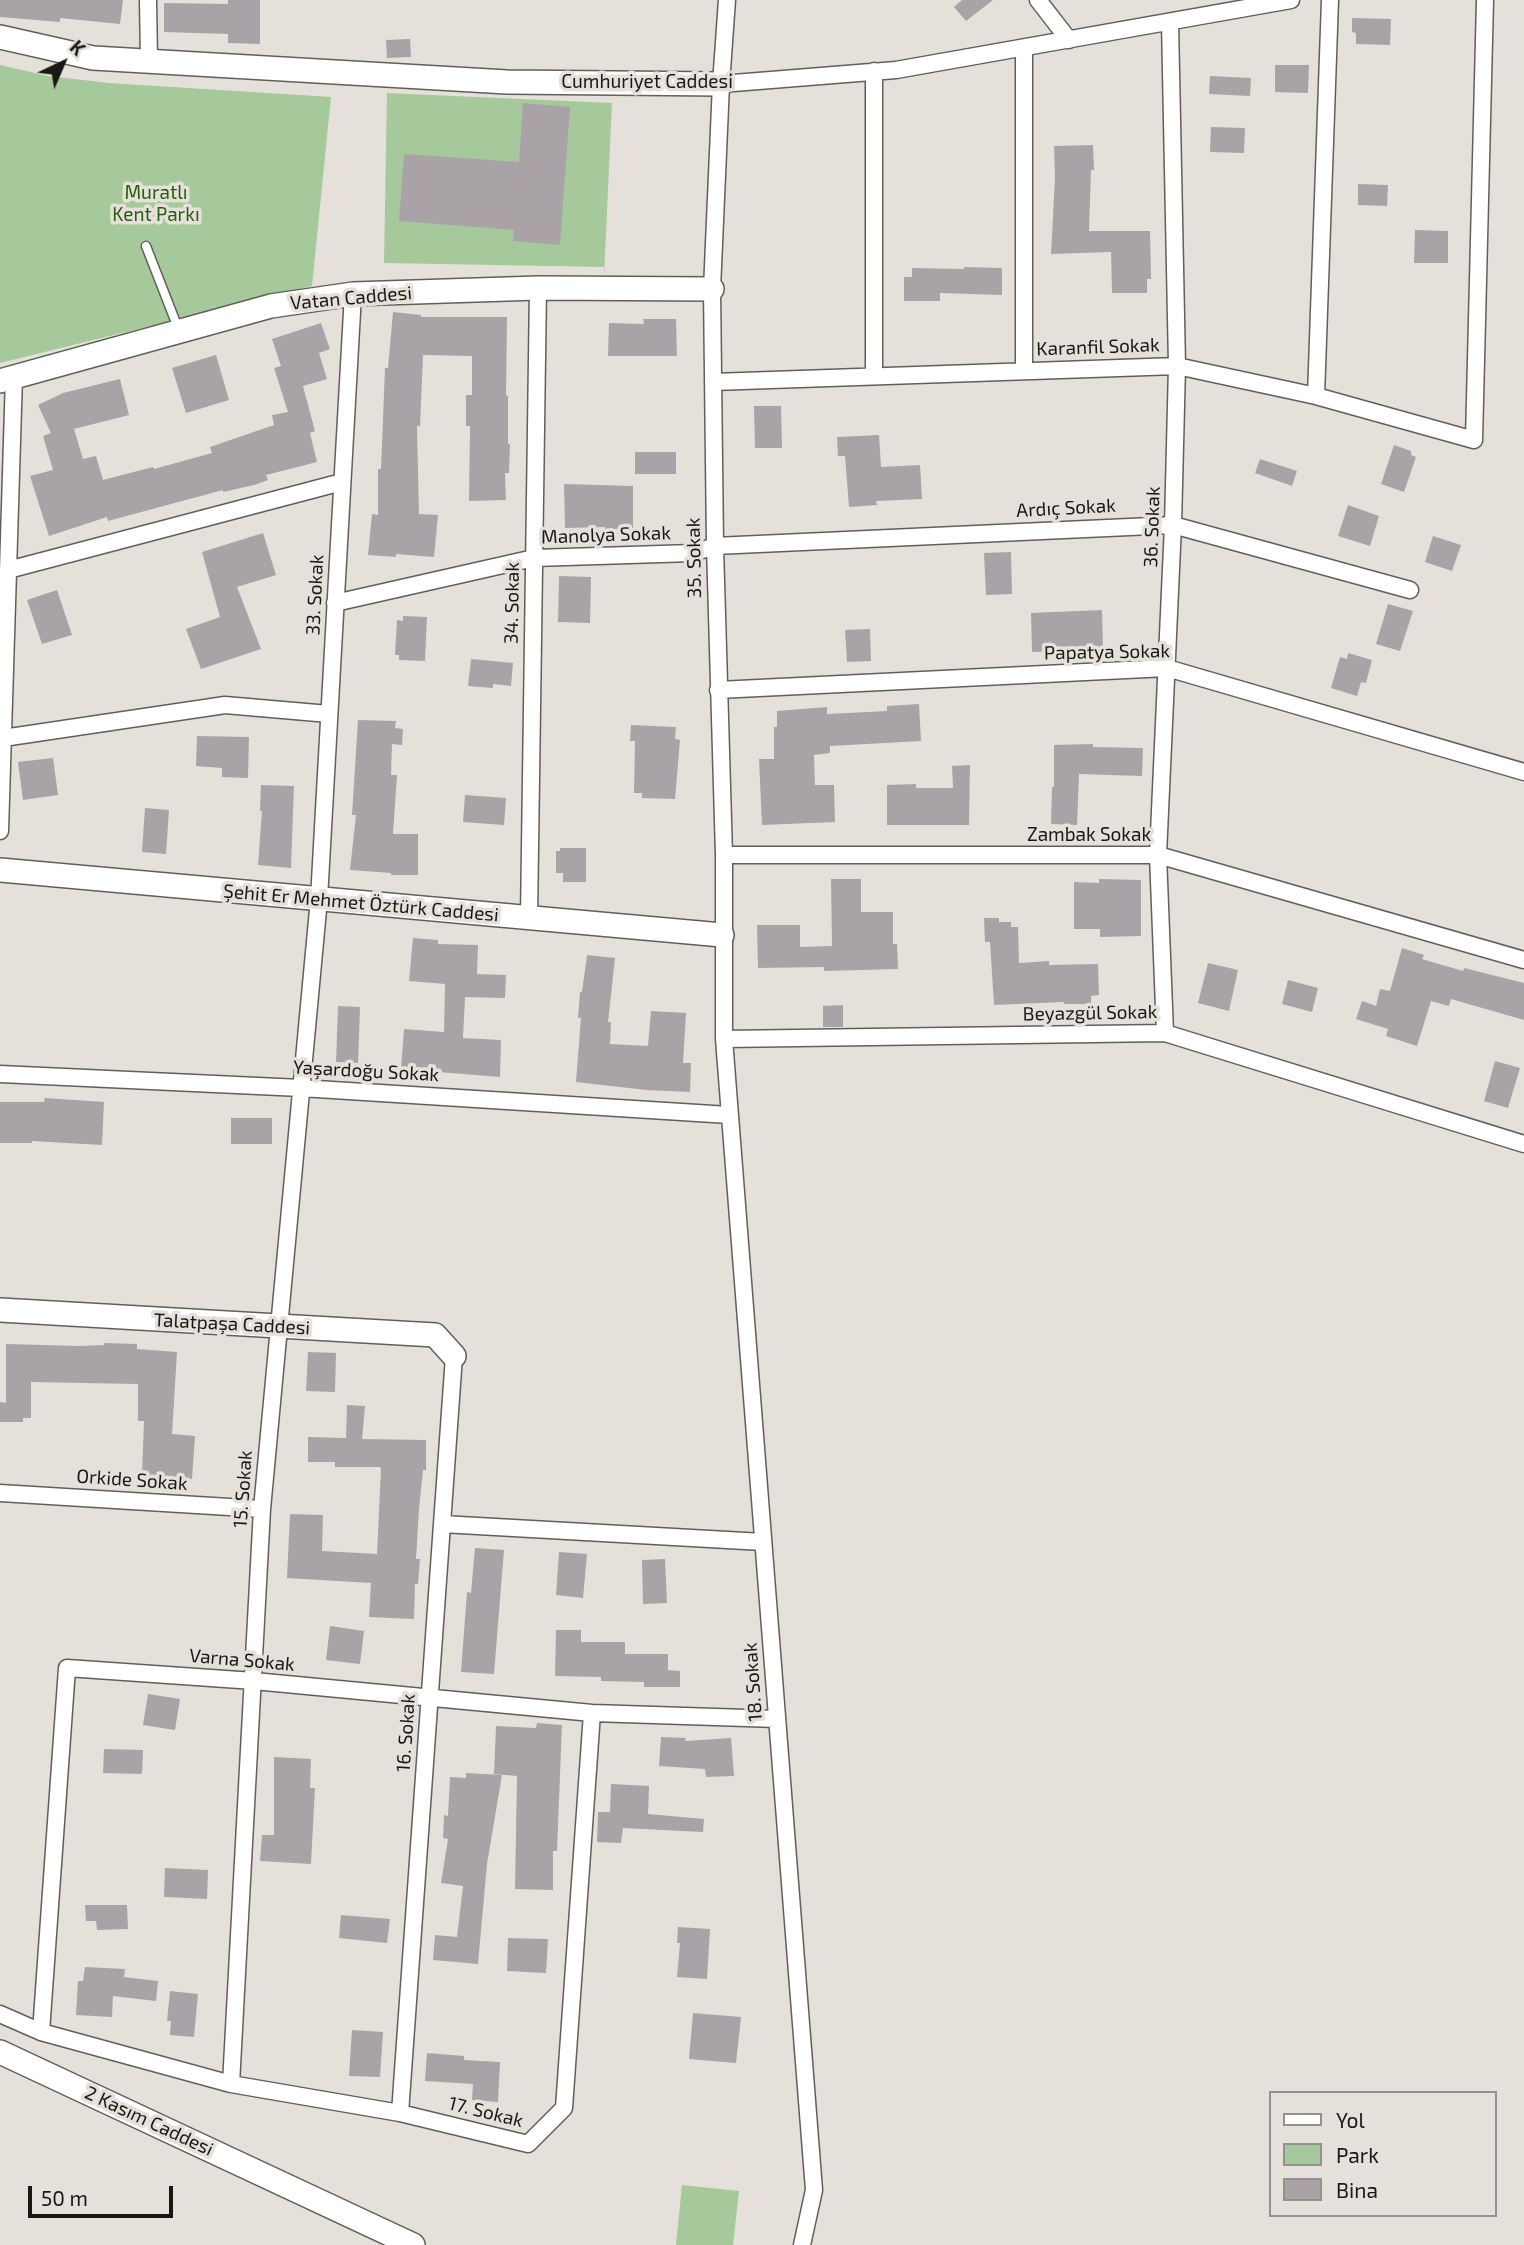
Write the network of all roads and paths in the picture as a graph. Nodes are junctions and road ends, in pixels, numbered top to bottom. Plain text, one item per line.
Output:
1 (148, 0) edge
2 (727, 0) edge
3 (1038, 0) edge
4 (1291, 0) edge
5 (1330, 0) edge
6 (1485, 0) edge
7 (1170, 22) junction
8 (0, 37) edge
9 (1069, 40) junction
10 (1024, 48) junction
11 (149, 61) junction
12 (874, 71) junction
13 (721, 84) junction
14 (146, 246) dead end
15 (538, 288) junction
16 (712, 289) junction
17 (353, 294) junction
18 (179, 332) junction
19 (1177, 366) junction
20 (1024, 370) junction
21 (874, 376) junction
22 (7, 379) edge
23 (713, 382) junction
24 (1316, 396) junction
25 (342, 482) junction
26 (1173, 524) junction
27 (715, 546) junction
28 (534, 558) junction
29 (8, 570) junction
30 (1410, 590) dead end
31 (335, 603) junction
32 (1167, 668) junction
33 (718, 690) junction
34 (329, 714) junction
35 (3, 738) junction
36 (1524, 772) edge
37 (0, 831) edge
38 (724, 855) junction
39 (1158, 855) junction
40 (0, 870) edge
41 (319, 899) junction
42 (529, 918) junction
43 (722, 935) junction
44 (1524, 960) edge
45 (1165, 1033) junction
46 (724, 1039) junction
47 (0, 1073) edge
48 (301, 1088) junction
49 (729, 1115) junction
50 (1524, 1144) edge
51 (0, 1310) edge
52 (278, 1326) junction
53 (454, 1356) joint
54 (0, 1493) edge
55 (262, 1509) junction
56 (442, 1524) junction
57 (763, 1542) junction
58 (254, 1681) junction
59 (429, 1699) junction
60 (592, 1713) junction
61 (777, 1719) junction
62 (0, 2014) edge
63 (41, 2032) junction
64 (0, 2052) edge
65 (231, 2084) junction
66 (400, 2113) junction
67 (413, 2245) edge
68 (802, 2245) edge

1 - 11 street
2 - 13 street, 35. Sokak
3 - 9 street
4 - 7 street, Cumhuriyet Caddesi
5 - 24 street
6 - 24 street, Karanfil Sokak
7 - 9 street, Cumhuriyet Caddesi
7 - 19 street, 36. Sokak
8 - 11 street, Cumhuriyet Caddesi
9 - 10 street, Cumhuriyet Caddesi
10 - 12 street, Cumhuriyet Caddesi
10 - 20 street
11 - 13 street, Cumhuriyet Caddesi
12 - 13 street, Cumhuriyet Caddesi
12 - 21 street
13 - 16 street, 35. Sokak
14 - 18 lane
15 - 16 street, Vatan Caddesi
15 - 17 street, Vatan Caddesi
15 - 28 street, 34. Sokak
16 - 23 street, 35. Sokak
17 - 18 street, Vatan Caddesi
17 - 25 street, 33. Sokak
18 - 22 street, Vatan Caddesi
19 - 20 street, Karanfil Sokak
19 - 24 street, Karanfil Sokak
19 - 26 street, 36. Sokak
20 - 21 street, Karanfil Sokak
21 - 23 street, Karanfil Sokak
22 - 29 street
23 - 27 street, 35. Sokak
25 - 29 street
25 - 31 street, 33. Sokak
26 - 27 street, Ardıç Sokak
26 - 30 street, Ardıç Sokak
26 - 32 street, 36. Sokak
27 - 28 street, Manolya Sokak
27 - 33 street, 35. Sokak
28 - 31 street, Manolya Sokak
28 - 42 street, 34. Sokak
29 - 35 street
31 - 34 street, 33. Sokak
32 - 33 street, Papatya Sokak
32 - 36 street, Papatya Sokak
32 - 39 street, 36. Sokak
33 - 38 street, 35. Sokak
34 - 35 street
34 - 41 street, 33. Sokak
35 - 37 street
38 - 39 street, Zambak Sokak
38 - 43 street, 35. Sokak
39 - 44 street, Zambak Sokak
39 - 45 street, 36. Sokak
40 - 41 street, Şehit Er Mehmet Öztürk Caddesi
41 - 42 street, Şehit Er Mehmet Öztürk Caddesi
41 - 48 street, 15. Sokak
42 - 43 street, Şehit Er Mehmet Öztürk Caddesi
43 - 46 street, 35. Sokak
45 - 46 street, Beyazgül Sokak
45 - 50 street, Beyazgül Sokak
46 - 49 street, 35. Sokak
47 - 48 street, Yaşardoğu Sokak
48 - 49 street, Yaşardoğu Sokak
48 - 52 street, 15. Sokak
49 - 57 street, 18. Sokak
51 - 52 street, Talatpaşa Caddesi
52 - 53 street, Talatpaşa Caddesi
52 - 55 street, 15. Sokak
53 - 56 street, 16. Sokak
54 - 55 street, Orkide Sokak
55 - 58 street, 15. Sokak
56 - 57 street
56 - 59 street, 16. Sokak
57 - 61 street, 18. Sokak
58 - 59 street, Varna Sokak
58 - 63 street, Varna Sokak
58 - 65 street, 15. Sokak
59 - 60 street, Varna Sokak
59 - 66 street, 16. Sokak
60 - 61 street, Varna Sokak
60 - 66 street, 17. Sokak
61 - 68 street, 18. Sokak
62 - 63 street, 17. Sokak
63 - 65 street, 17. Sokak
64 - 67 street, 2 Kasım Caddesi
65 - 66 street, 17. Sokak

